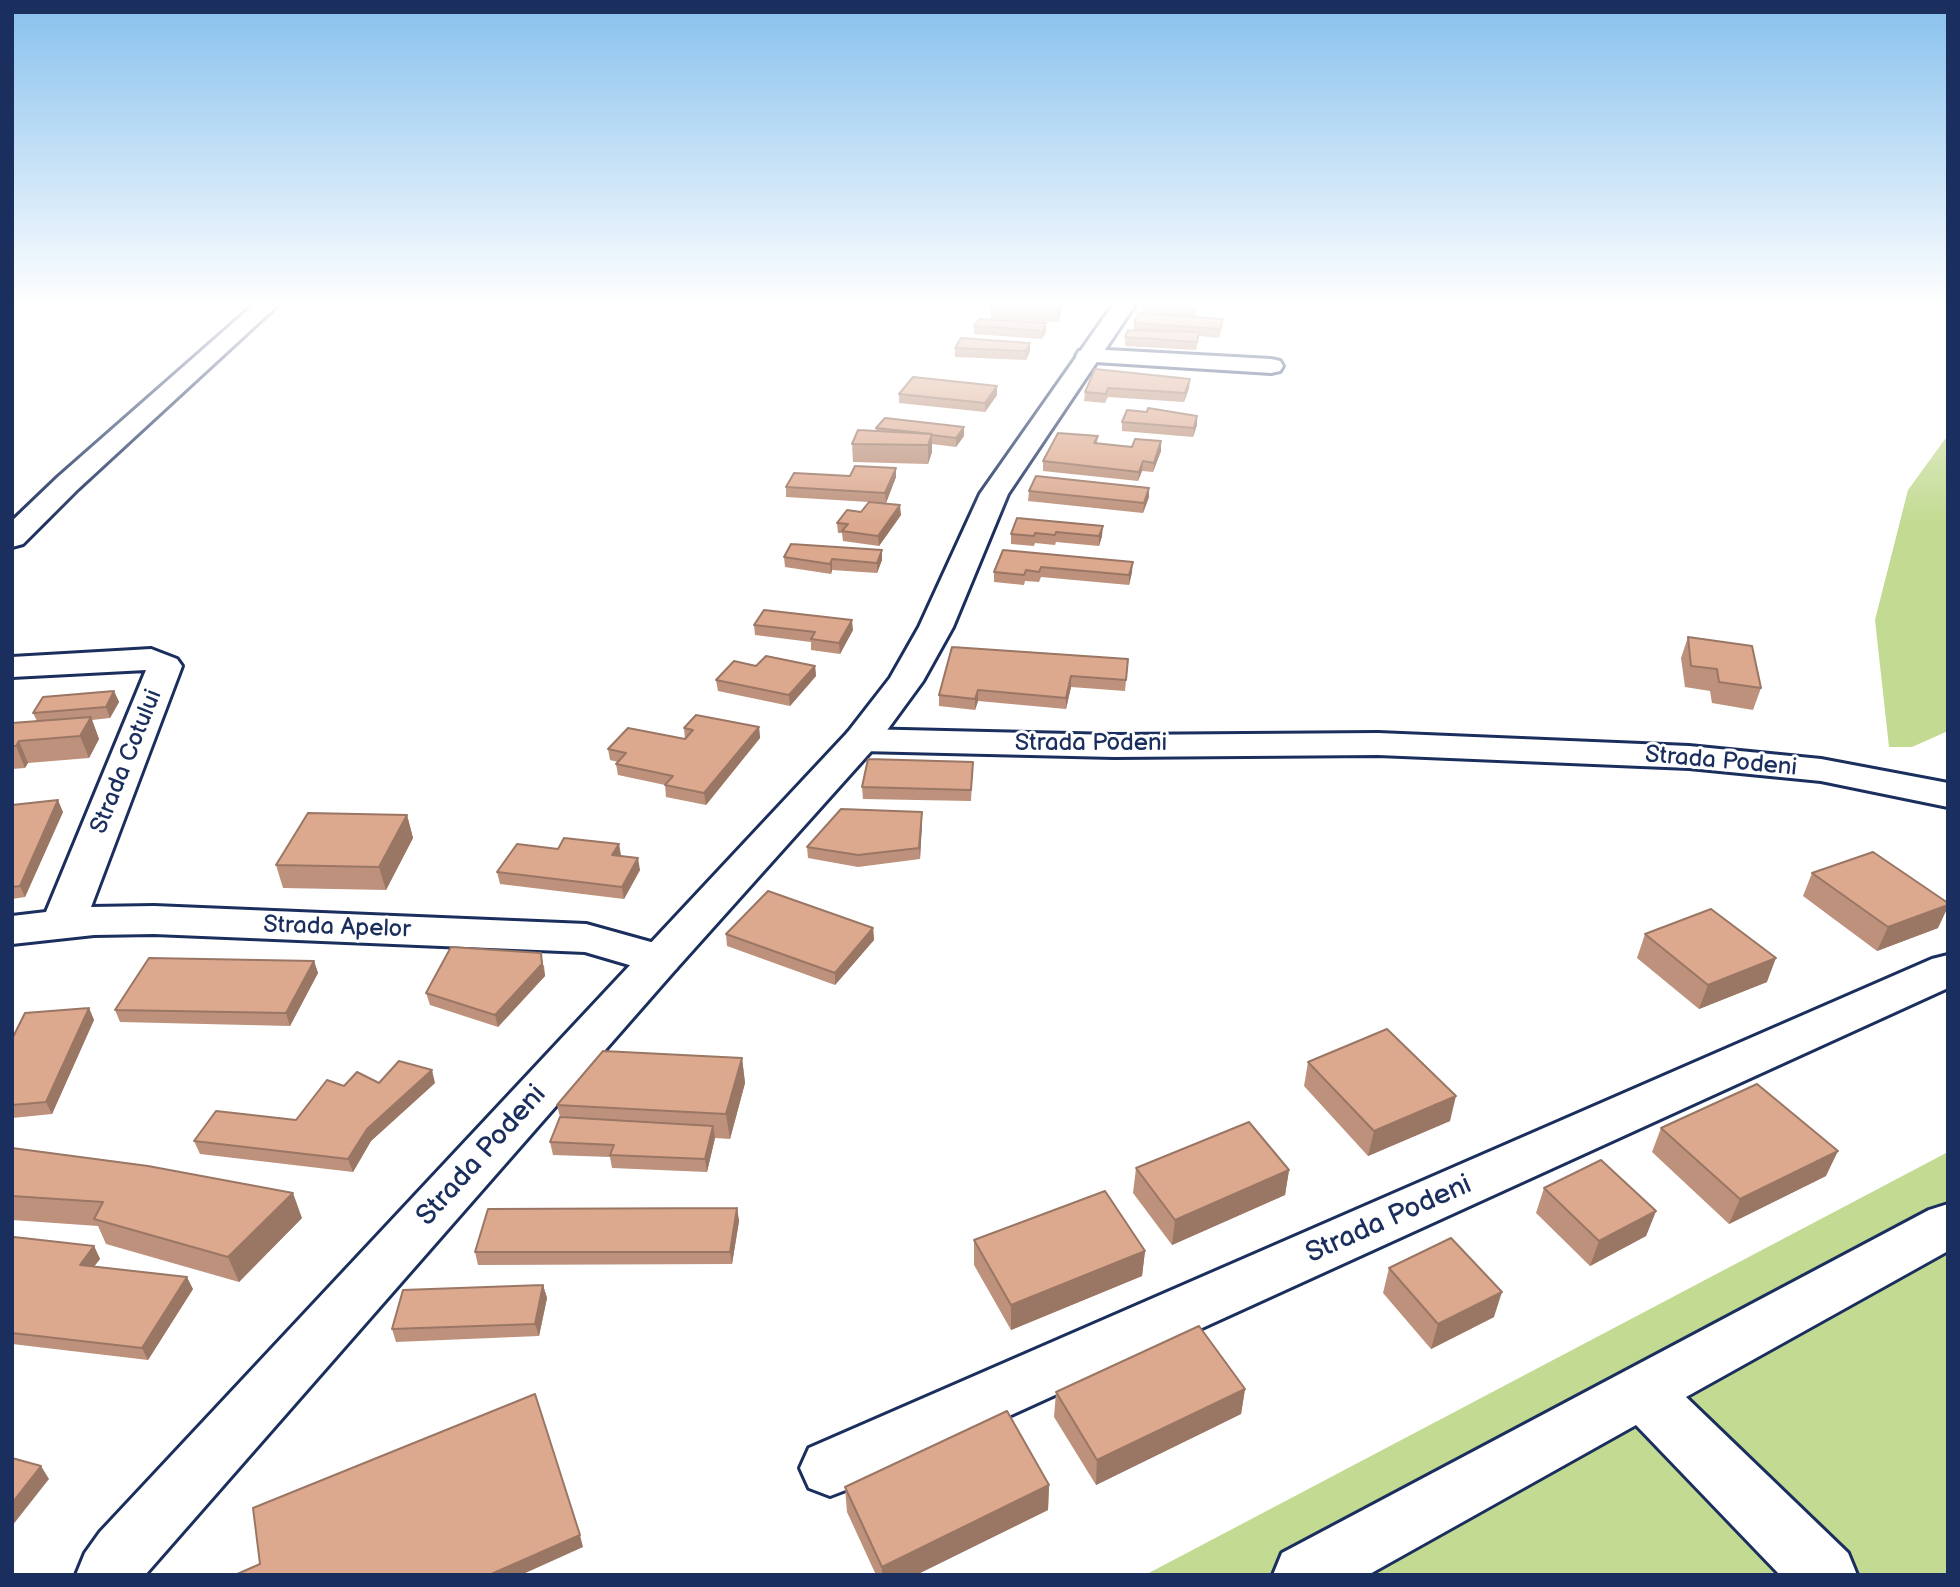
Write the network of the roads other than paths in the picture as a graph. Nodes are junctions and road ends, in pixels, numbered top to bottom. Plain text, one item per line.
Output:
1 (187, 376) edge
2 (1074, 376) edge
3 (12, 538) edge
4 (12, 667) edge
5 (862, 740) junction
6 (1948, 795) edge
7 (63, 924) junction
8 (12, 930) edge
9 (660, 959) junction
10 (1948, 970) edge
11 (1948, 1225) edge
12 (1642, 1392) junction
13 (830, 1468) dead end
14 (108, 1575) edge
15 (1305, 1575) edge
16 (1825, 1575) edge

1 - 3 street
2 - 5 street, Strada Podeni
4 - 7 street, Strada Cotului
5 - 6 street, Strada Podeni
5 - 9 street, Strada Podeni
7 - 8 street, Strada Apelor
7 - 9 street, Strada Apelor
9 - 14 street, Strada Podeni
10 - 13 street, Strada Podeni
11 - 12 street
12 - 15 street
12 - 16 street

